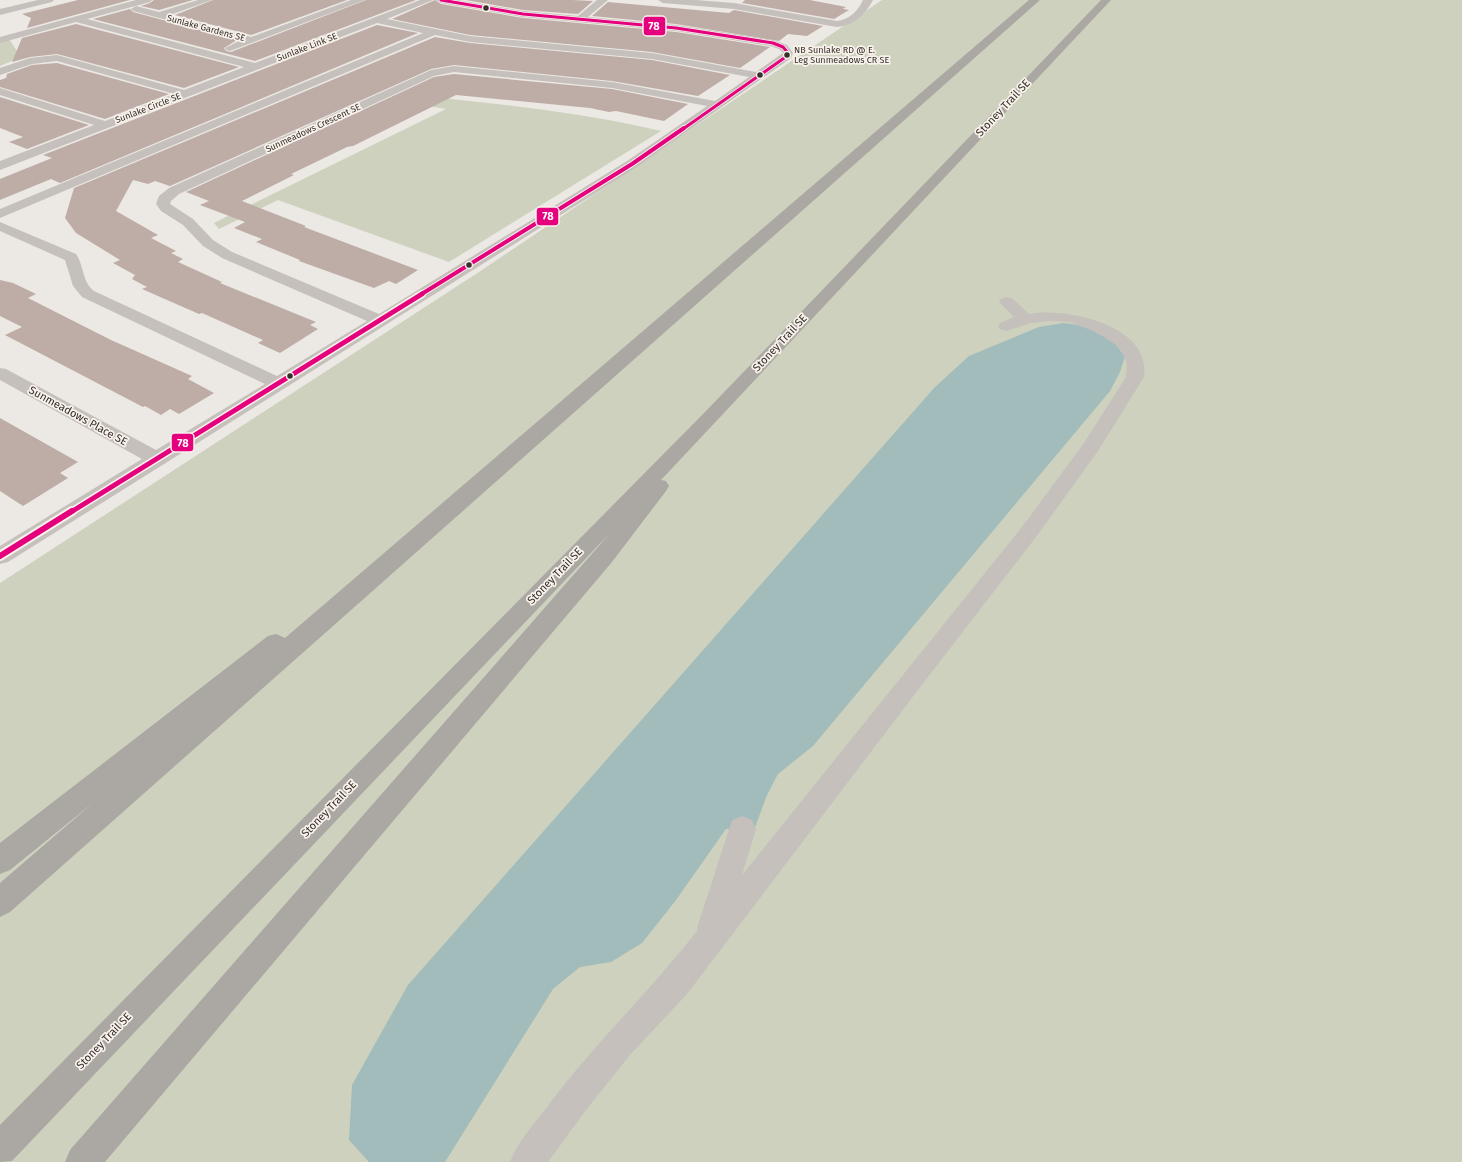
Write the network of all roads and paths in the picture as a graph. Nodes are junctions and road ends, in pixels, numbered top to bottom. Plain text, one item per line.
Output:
1 (27, 0) edge
2 (49, 0) edge
3 (147, 0) edge
4 (207, 0) edge
5 (360, 0) edge
6 (428, 0) edge
7 (441, 0) edge
8 (603, 0) edge
9 (663, 0) edge
10 (859, 0) edge
11 (867, 0) edge
12 (1034, 0) edge
13 (326, 2) dead end
14 (1104, 3) edge
15 (0, 6) edge
16 (341, 7) junction
17 (136, 9) dead end
18 (0, 12) edge
19 (161, 15) junction
20 (74, 19) junction
21 (376, 20) junction
22 (579, 20) junction
23 (433, 32) junction
24 (0, 40) edge
25 (251, 40) junction
26 (230, 48) dead end
27 (256, 67) junction
28 (0, 72) edge
29 (759, 76) junction
30 (0, 92) edge
31 (185, 94) junction
32 (717, 105) junction
33 (105, 125) junction
34 (3, 163) edge
35 (0, 214) edge
36 (0, 226) edge
37 (1008, 302) dead end
38 (380, 320) junction
39 (0, 372) edge
40 (278, 384) junction
41 (712, 415) junction
42 (157, 459) junction
43 (3, 549) edge
44 (403, 550) junction
45 (742, 829) dead end
46 (0, 860) edge
47 (0, 902) edge
48 (708, 943) junction
49 (0, 1149) edge
50 (82, 1162) edge
51 (527, 1162) edge

1 - 15 street
2 - 18 street
3 - 20 street
4 - 19 street, Sunlake Gardens SE
5 - 16 street, Sunlake Gardens SE
6 - 21 street, Sunlake Link SE
7 - 22 street
8 - 22 street
9 - 11 street
10 - 11 street
12 - 44 highway
13 - 16 street
14 - 41 highway, Stoney Trail SE
16 - 25 street, Sunlake Gardens SE
17 - 19 street, Sunlake Gardens SE
19 - 25 street, Sunlake Gardens SE
20 - 24 street
20 - 27 street
21 - 23 street
21 - 27 street, Sunlake Link SE
22 - 29 street
23 - 29 street
23 - 35 street
25 - 26 street, Sunlake Gardens SE
27 - 31 street, Sunlake Link SE
28 - 31 street, Sunlake Circle SE
29 - 32 street
30 - 33 street
31 - 33 street, Sunlake Circle SE
32 - 38 street
32 - 38 street, Sunmeadows Crescent SE
33 - 34 street, Sunlake Circle SE
36 - 40 street
37 - 48 street
38 - 40 street
39 - 42 street, Sunmeadows Place SE
40 - 42 street
41 - 49 highway, Stoney Trail SE
41 - 50 highway
42 - 43 street
44 - 46 highway
44 - 47 highway
45 - 48 street
48 - 51 street

